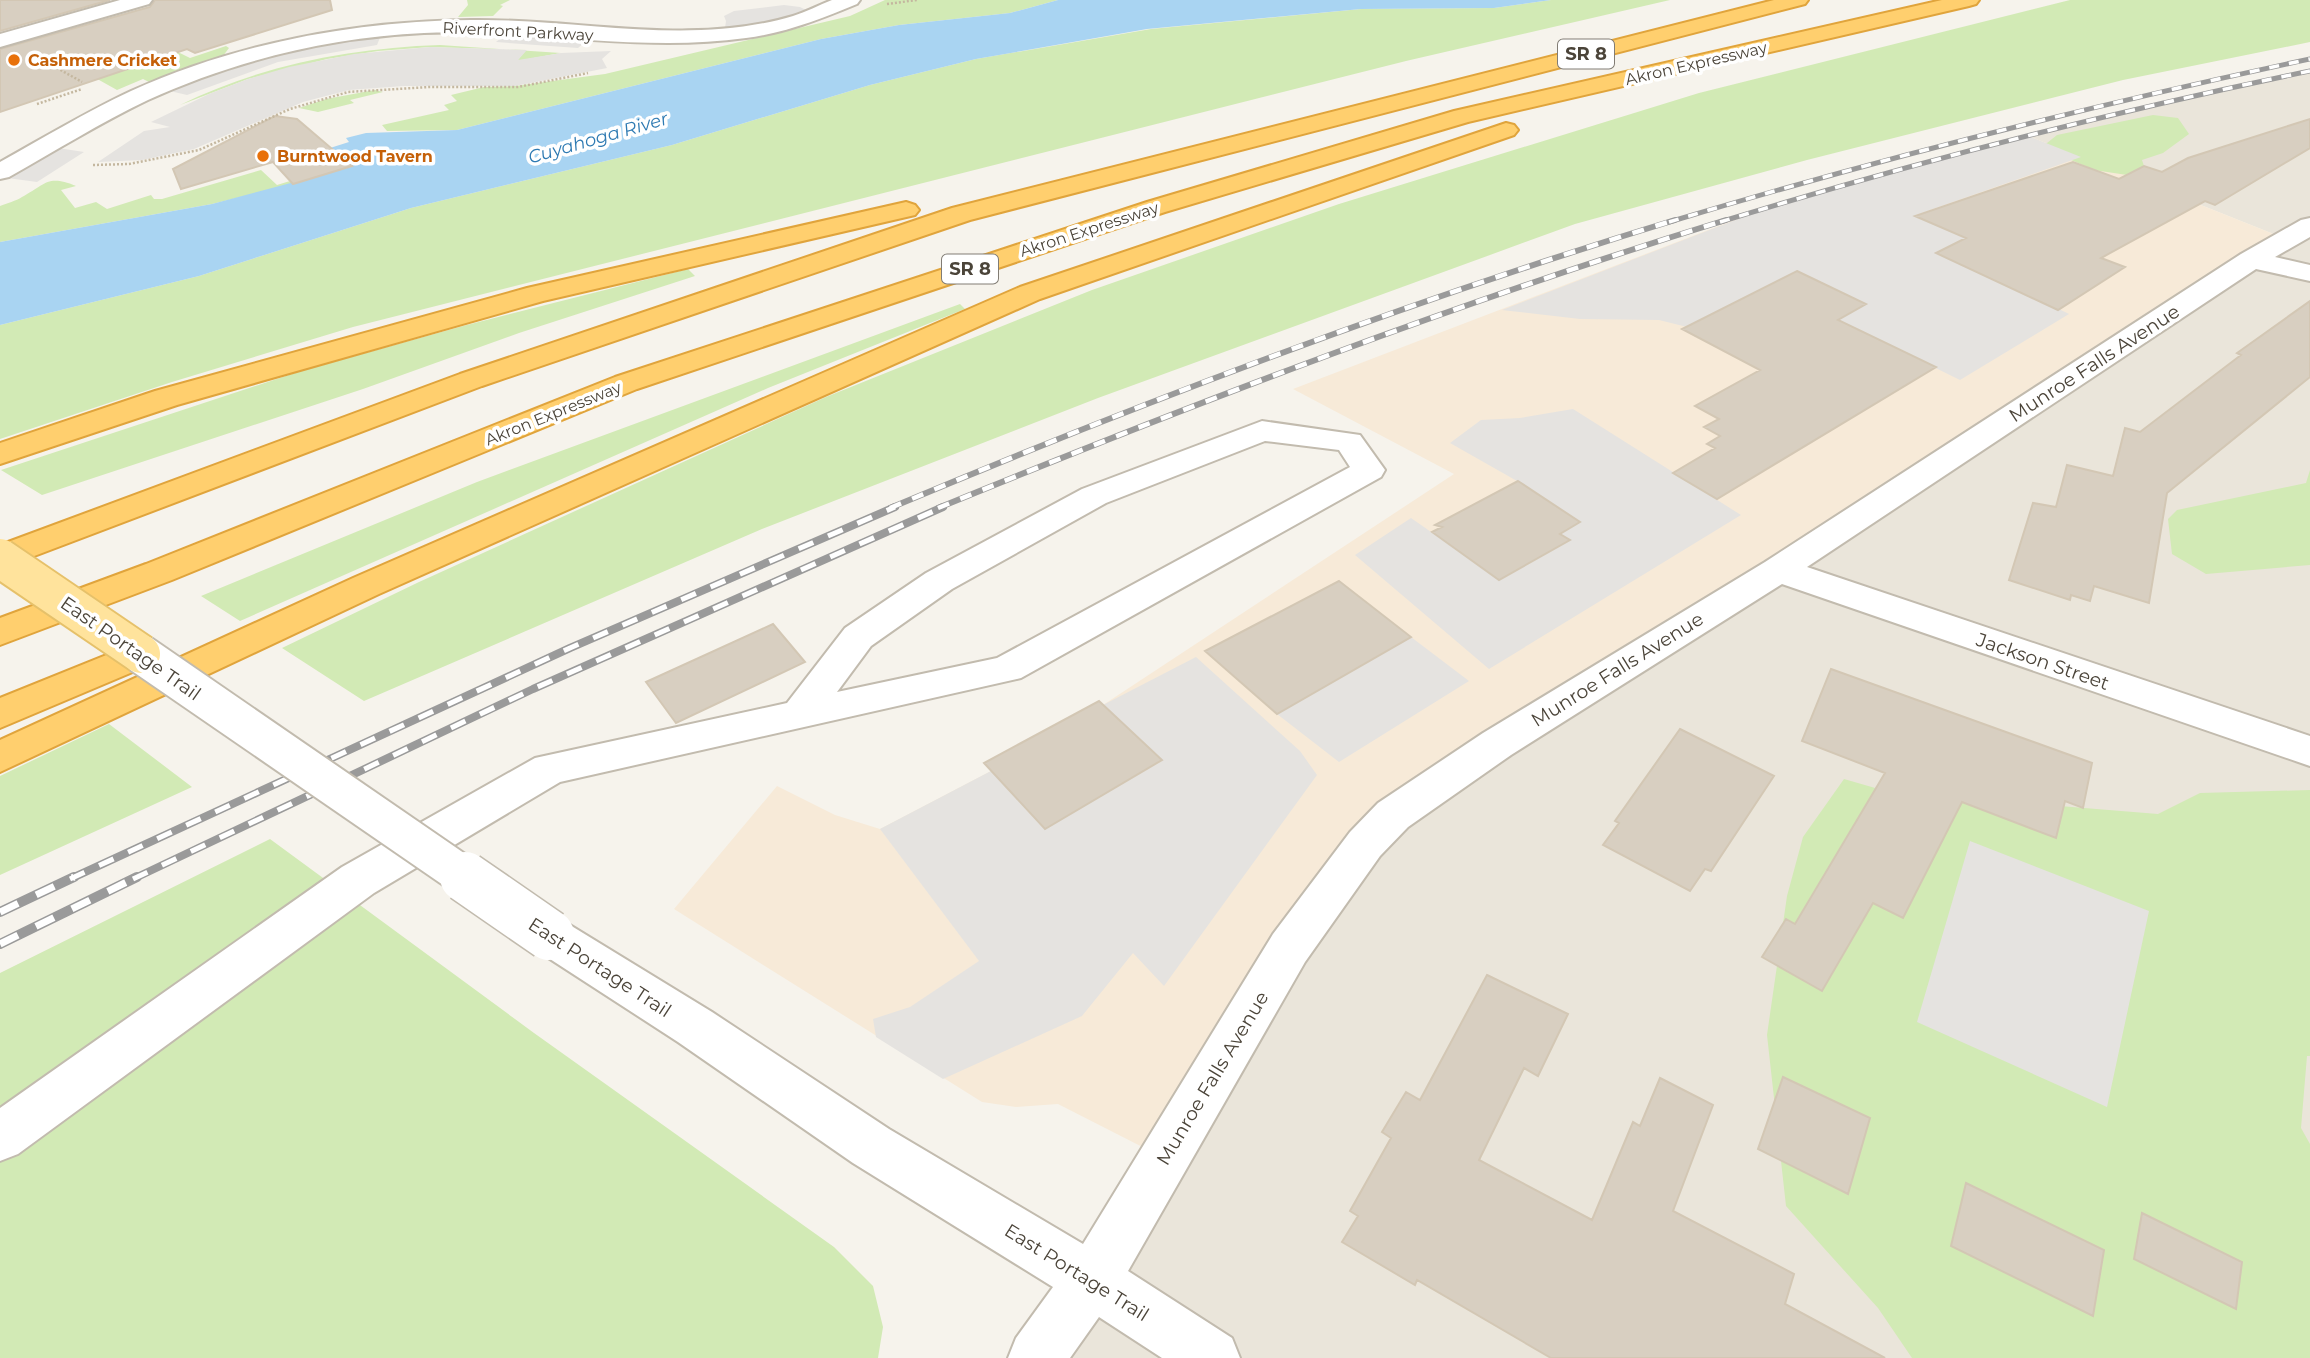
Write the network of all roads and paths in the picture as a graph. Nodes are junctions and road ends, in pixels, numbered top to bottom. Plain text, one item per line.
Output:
1 (142, 0) edge
2 (850, 0) edge
3 (917, 0) edge
4 (1798, 0) edge
5 (1969, 0) edge
6 (880, 5) dead end
7 (55, 6) dead end
8 (80, 18) junction
9 (1798, 40) junction
10 (0, 41) edge
11 (50, 64) dead end
12 (598, 71) dead end
13 (82, 89) dead end
14 (37, 104) dead end
15 (123, 104) junction
16 (1373, 108) junction
17 (83, 164) dead end
18 (106, 164) junction
19 (113, 170) dead end
20 (0, 173) edge
21 (2310, 226) edge
22 (2251, 260) junction
23 (2310, 273) edge
24 (0, 454) edge
25 (0, 558) edge
26 (1778, 569) junction
27 (0, 632) edge
28 (141, 654) junction
29 (0, 714) edge
30 (799, 715) junction
31 (2310, 751) edge
32 (0, 757) edge
33 (0, 1138) edge
34 (1092, 1280) junction
35 (1036, 1358) edge
36 (1212, 1358) edge

1 - 8 street
2 - 15 street, Riverfront Parkway
3 - 6 path
4 - 16 highway, Akron Expressway / SR 8
5 - 9 highway, Akron Expressway / SR 8
7 - 8 street
8 - 10 street
9 - 27 highway, Akron Expressway / SR 8
9 - 32 highway
11 - 15 path
12 - 18 path
13 - 14 path, bridge
15 - 20 street, Riverfront Parkway
16 - 24 highway
16 - 25 highway, Akron Expressway / SR 8
17 - 18 path
18 - 19 path
21 - 22 street, Munroe Falls Avenue
22 - 23 street
22 - 26 street, Munroe Falls Avenue
25 - 28 main road, East Portage Trail, bridge
26 - 31 street, Jackson Street
26 - 34 street, Munroe Falls Avenue
28 - 29 highway
28 - 34 street, East Portage Trail, bridge
30 - 30 street
30 - 33 street
34 - 35 street, Munroe Falls Avenue
34 - 36 street, East Portage Trail

